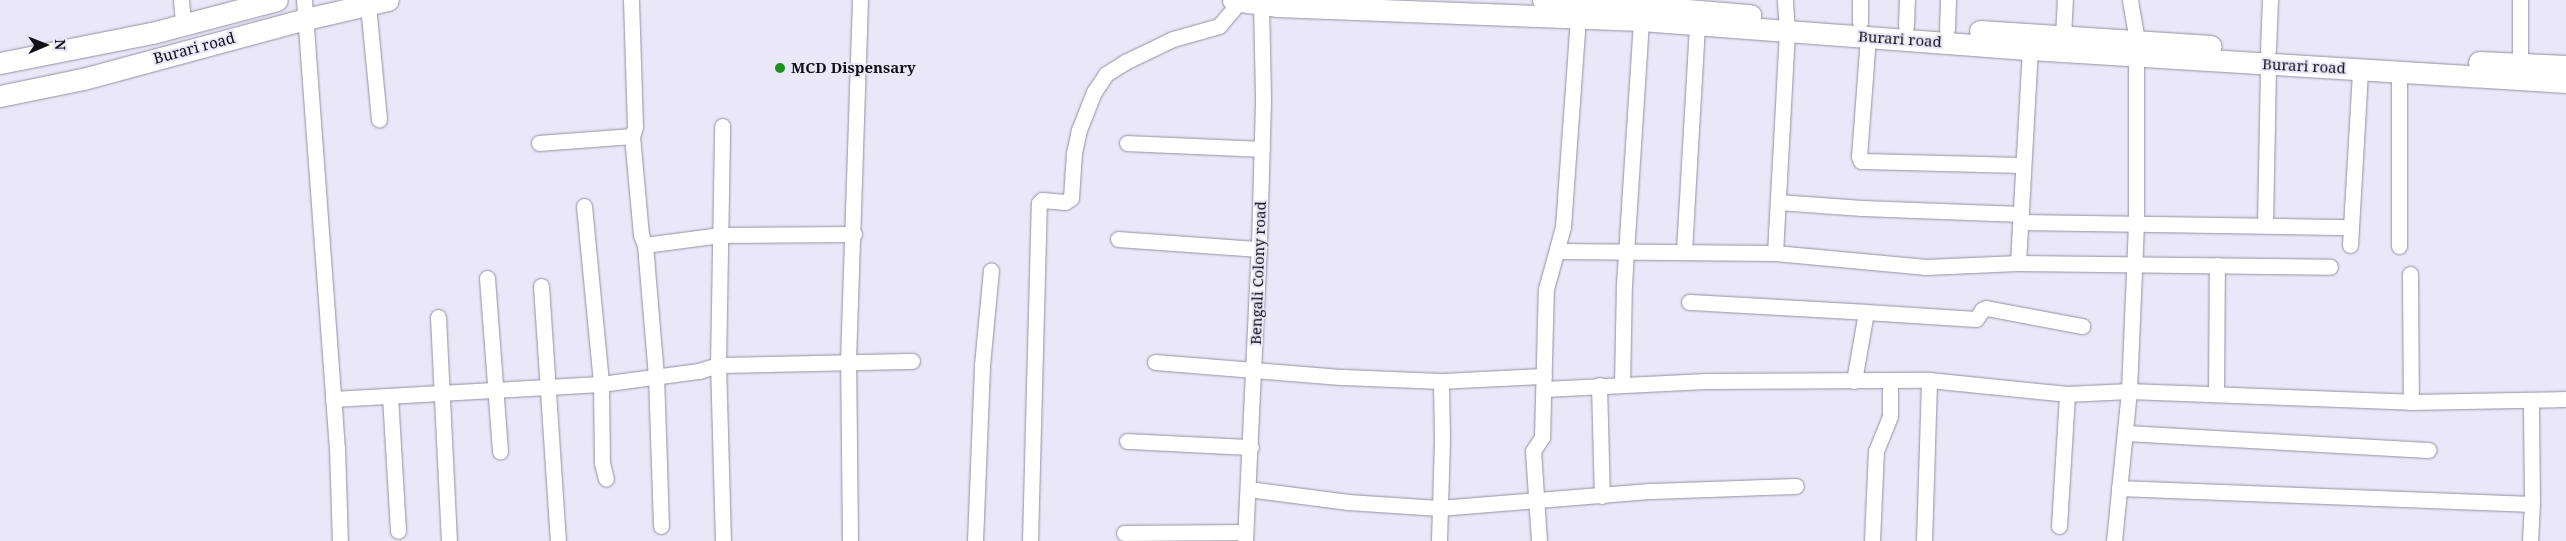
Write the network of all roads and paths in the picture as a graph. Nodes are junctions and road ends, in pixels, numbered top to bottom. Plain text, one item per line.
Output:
1 (181, 0) edge
2 (277, 0) edge
3 (388, 0) edge
4 (630, 0) edge
5 (860, 0) edge
6 (1543, 0) edge
7 (1860, 0) edge
8 (1906, 0) edge
9 (1948, 0) edge
10 (2065, 0) edge
11 (2130, 0) edge
12 (2270, 0) edge
13 (2520, 0) edge
14 (1236, 1) edge
15 (1261, 4) junction
16 (368, 5) junction
17 (1579, 6) edge
18 (1714, 6) edge
19 (1646, 9) edge
20 (305, 10) edge
21 (1786, 16) edge
22 (183, 25) junction
23 (1697, 26) junction
24 (1906, 26) junction
25 (1864, 29) junction
26 (1947, 29) junction
27 (2063, 36) junction
28 (2030, 49) junction
29 (2136, 49) junction
30 (2268, 57) junction
31 (0, 62) edge
32 (2566, 66) edge
33 (2360, 70) junction
34 (2399, 72) junction
35 (2520, 72) junction
36 (2566, 82) edge
37 (0, 96) edge
38 (379, 119) dead end
39 (722, 126) dead end
40 (632, 136) junction
41 (540, 143) dead end
42 (1127, 143) dead end
43 (1262, 149) junction
44 (2023, 165) junction
45 (1778, 202) junction
46 (584, 206) dead end
47 (2020, 218) junction
48 (2136, 223) junction
49 (2265, 225) junction
50 (2350, 227) junction
51 (854, 234) junction
52 (720, 235) junction
53 (1118, 239) dead end
54 (645, 245) junction
55 (2350, 245) dead end
56 (2399, 246) dead end
57 (1259, 249) junction
58 (1684, 251) junction
59 (1558, 252) junction
60 (1628, 252) junction
61 (1776, 253) junction
62 (2018, 263) junction
63 (2134, 264) junction
64 (2217, 265) junction
65 (2330, 267) dead end
66 (991, 270) dead end
67 (2410, 274) dead end
68 (487, 278) dead end
69 (541, 286) dead end
70 (1689, 302) dead end
71 (1866, 312) junction
72 (438, 317) dead end
73 (2082, 326) dead end
74 (848, 361) junction
75 (912, 361) dead end
76 (1155, 362) dead end
77 (718, 365) junction
78 (1254, 368) junction
79 (656, 375) junction
80 (1929, 380) junction
81 (1441, 381) junction
82 (1854, 381) junction
83 (1890, 381) junction
84 (1544, 382) junction
85 (601, 384) junction
86 (1599, 385) junction
87 (1622, 385) junction
88 (548, 387) junction
89 (496, 390) junction
90 (2129, 391) junction
91 (442, 393) junction
92 (2067, 394) junction
93 (2216, 394) junction
94 (390, 396) junction
95 (333, 399) junction
96 (2566, 399) edge
97 (2531, 400) junction
98 (2411, 402) junction
99 (2125, 433) junction
100 (1127, 442) dead end
101 (1251, 447) junction
102 (2429, 450) dead end
103 (500, 452) dead end
104 (606, 479) dead end
105 (1796, 486) dead end
106 (2119, 488) junction
107 (1248, 489) junction
108 (1602, 496) junction
109 (1536, 502) junction
110 (2532, 504) junction
111 (1439, 508) junction
112 (661, 526) dead end
113 (2059, 526) dead end
114 (398, 531) dead end
115 (1124, 533) dead end
116 (1245, 536) edge
117 (340, 541) edge
118 (449, 541) edge
119 (558, 541) edge
120 (723, 541) edge
121 (850, 541) edge
122 (975, 541) edge
123 (1030, 541) edge
124 (1439, 541) edge
125 (1539, 541) edge
126 (1872, 541) edge
127 (1924, 541) edge
128 (2114, 541) edge
129 (2530, 541) edge

1 - 22 street
2 - 22 main road, Burari road
3 - 16 main road, Burari road
4 - 40 street
5 - 51 street
6 - 17 main road, Burari road
7 - 25 street
8 - 24 street
9 - 26 street
10 - 27 street
11 - 29 street
12 - 30 street
13 - 35 street
14 - 15 main road, Burari road
14 - 123 street
15 - 17 main road, Burari road
15 - 43 street, Bengali Colony road
16 - 20 main road, Burari road
16 - 38 street
17 - 19 main road, Burari road
17 - 59 street
18 - 19 main road, Burari road
18 - 21 main road, Burari road
19 - 23 main road, Burari road
19 - 60 street
20 - 37 main road, Burari road
20 - 95 street
21 - 23 main road, Burari road
21 - 25 main road, Burari road
21 - 45 street
22 - 31 main road, Burari road
23 - 58 street
24 - 25 main road, Burari road
24 - 26 main road, Burari road
25 - 28 main road, Burari road
25 - 44 street
26 - 27 main road, Burari road
27 - 29 main road, Burari road
28 - 29 main road, Burari road
28 - 44 street
29 - 30 main road, Burari road
29 - 48 street
30 - 33 main road, Burari road
30 - 35 main road, Burari road
30 - 49 street
32 - 35 main road, Burari road
33 - 34 main road, Burari road
33 - 50 street
34 - 35 main road, Burari road
34 - 56 street
35 - 36 main road, Burari road
39 - 52 street
40 - 41 street
40 - 54 street
42 - 43 street
43 - 57 street, Bengali Colony road
44 - 47 street
45 - 47 street
45 - 61 street
46 - 85 street
47 - 48 street
47 - 62 street
48 - 49 street
48 - 63 street
49 - 50 street
50 - 55 street
51 - 52 street
51 - 74 street
52 - 54 street
52 - 77 street
53 - 57 street
54 - 79 street
57 - 78 street, Bengali Colony road
58 - 60 street
58 - 61 street
59 - 60 street
59 - 84 street
60 - 87 street
61 - 62 street
62 - 63 street
63 - 64 street
63 - 90 street
64 - 65 street
64 - 93 street
66 - 122 street
67 - 98 street
68 - 89 street
69 - 88 street
70 - 71 street
71 - 73 street
71 - 82 street
72 - 91 street
74 - 75 street
74 - 77 street
74 - 121 street
76 - 78 street
77 - 79 street
77 - 120 street
78 - 81 street
78 - 101 street, Bengali Colony road
79 - 85 street
79 - 112 street
80 - 83 street
80 - 92 street
80 - 127 street
81 - 84 street
81 - 111 street
82 - 83 street
82 - 87 street
83 - 126 street
84 - 86 street
84 - 109 street
85 - 88 street
85 - 104 street
86 - 87 street
86 - 108 street
88 - 89 street
88 - 119 street
89 - 91 street
89 - 103 street
90 - 92 street
90 - 93 street
90 - 99 street
91 - 94 street
91 - 118 street
92 - 113 street
93 - 98 street
94 - 95 street
94 - 114 street
95 - 117 street
96 - 97 street
97 - 98 street
97 - 110 street
99 - 102 street
99 - 106 street
100 - 101 street
101 - 107 street, Bengali Colony road
105 - 108 street
106 - 110 street
106 - 128 street
107 - 111 street
107 - 116 street, Bengali Colony road
108 - 109 street
109 - 111 street
109 - 125 street
110 - 129 street
111 - 124 street
115 - 116 street

